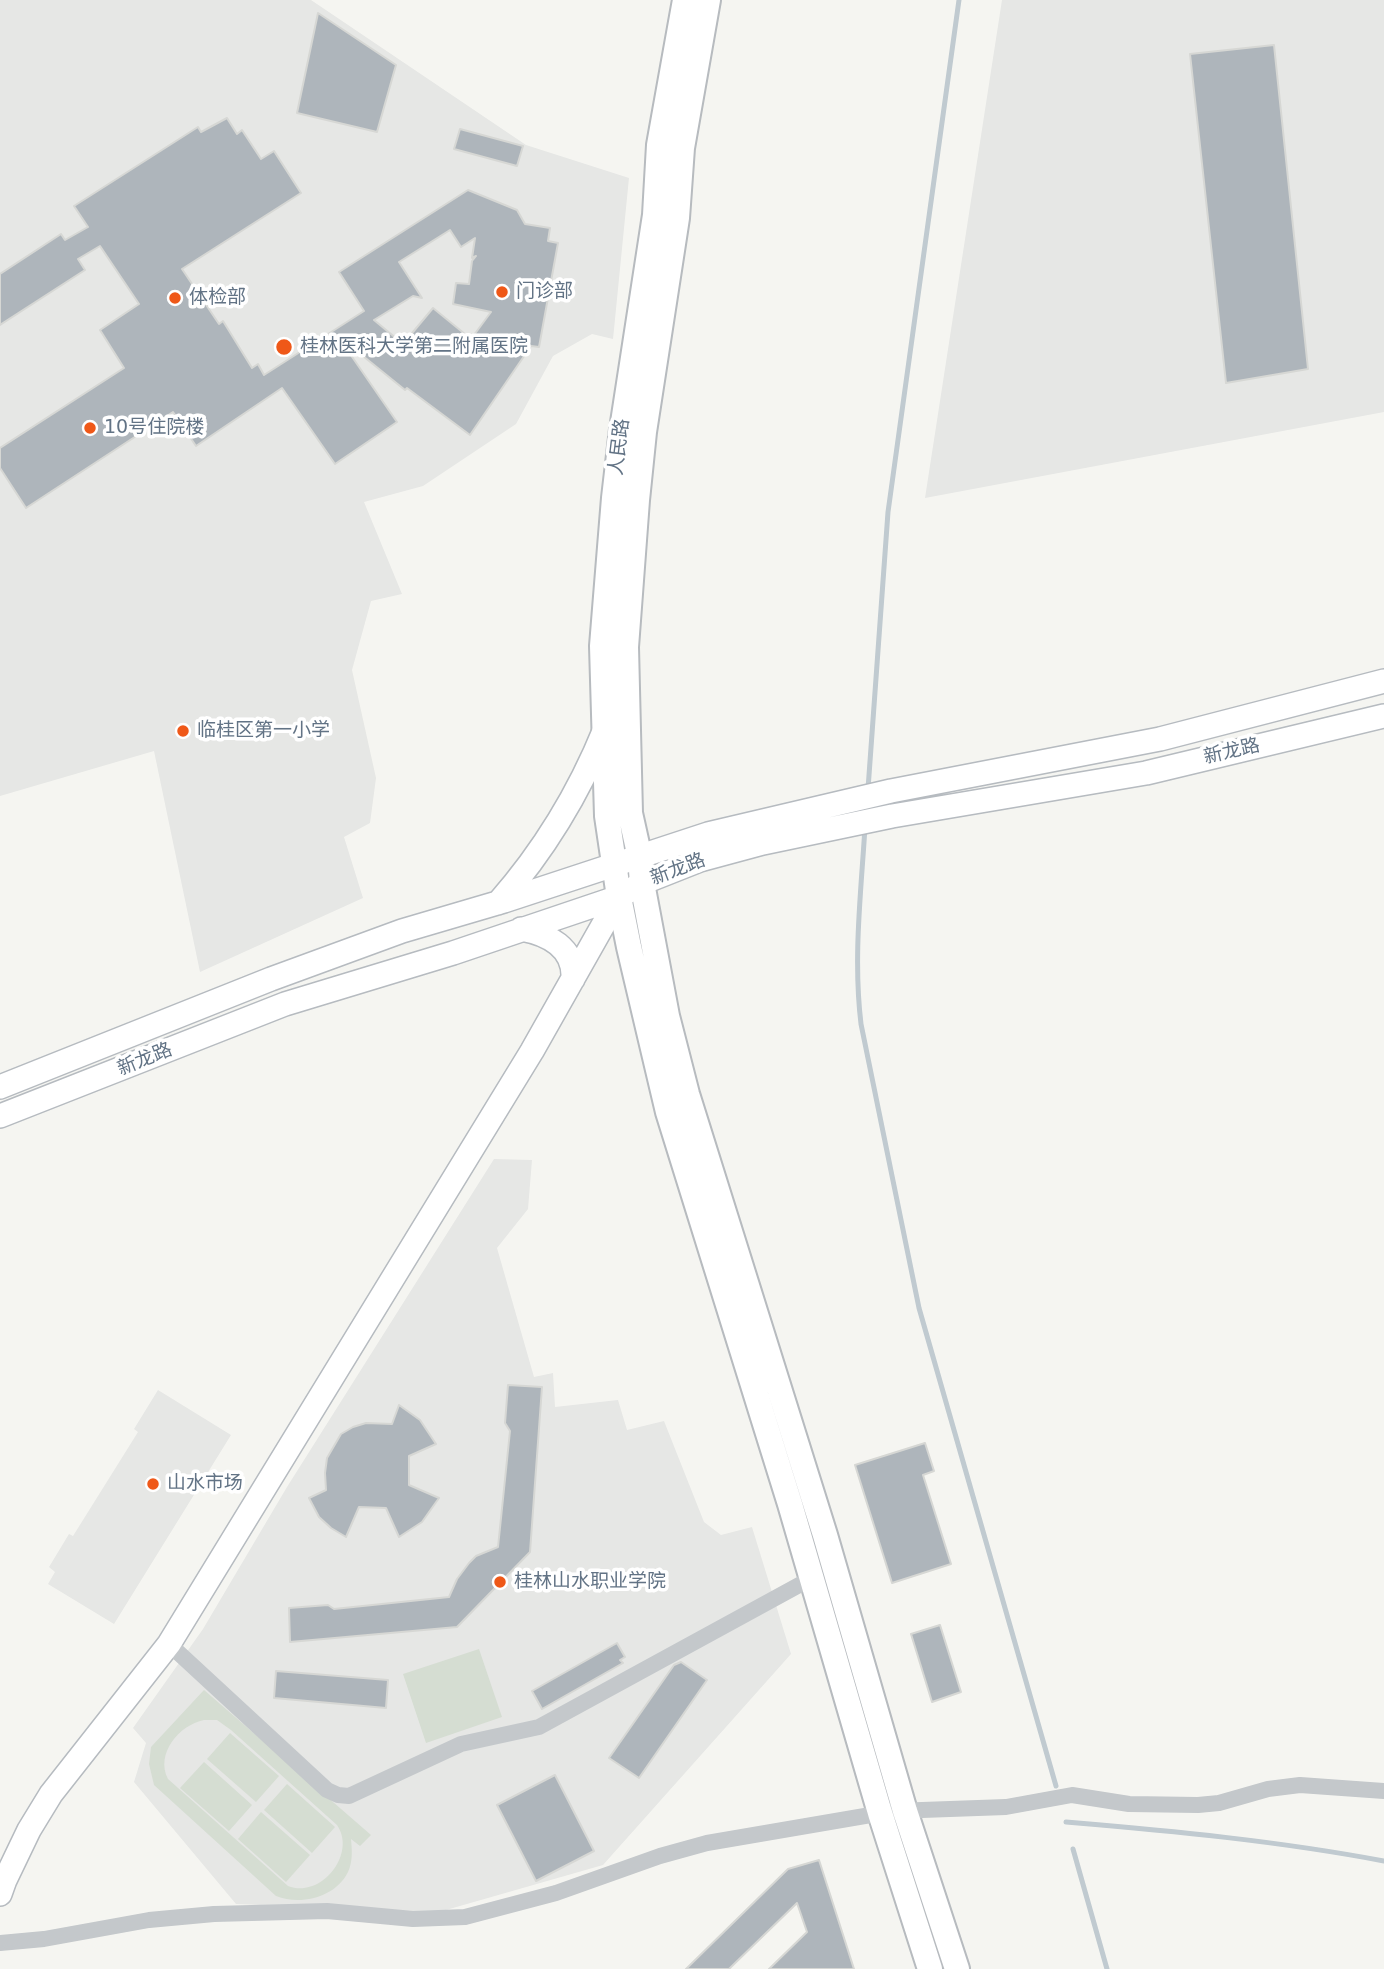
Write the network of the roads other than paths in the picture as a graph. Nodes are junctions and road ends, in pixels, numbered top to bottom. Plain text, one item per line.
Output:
1 (685, 0) edge
2 (708, 0) edge
3 (1384, 681) edge
4 (1384, 716) edge
5 (605, 729) junction
6 (640, 858) junction
7 (615, 865) junction
8 (642, 883) junction
9 (619, 897) junction
10 (498, 903) junction
11 (521, 929) junction
12 (573, 979) junction
13 (0, 1087) edge
14 (0, 1116) edge
15 (811, 1578) junction
16 (169, 1644) junction
17 (1384, 1791) edge
18 (905, 1811) junction
19 (880, 1813) junction
20 (0, 1894) edge
21 (0, 1943) edge
22 (930, 1969) edge
23 (957, 1969) edge

1 - 5 main road, 人民路
2 - 6 main road, 人民路
3 - 6 main road, 新龙路
4 - 8 main road, 新龙路
5 - 7 main road, 人民路
5 - 10 main road
6 - 7 main road, 新龙路
6 - 8 main road, 人民路
7 - 9 main road, 人民路
7 - 10 main road, 新龙路
8 - 9 main road, 新龙路
8 - 18 main road, 人民路
9 - 11 main road, 新龙路
9 - 12 main road
9 - 15 main road, 人民路
10 - 13 main road, 新龙路
11 - 12 main road
11 - 14 main road, 新龙路
12 - 16 main road
15 - 16 street
15 - 19 main road, 人民路
16 - 20 main road
17 - 18 street
18 - 19 street
18 - 23 main road, 人民路
19 - 21 street
19 - 22 main road, 人民路

